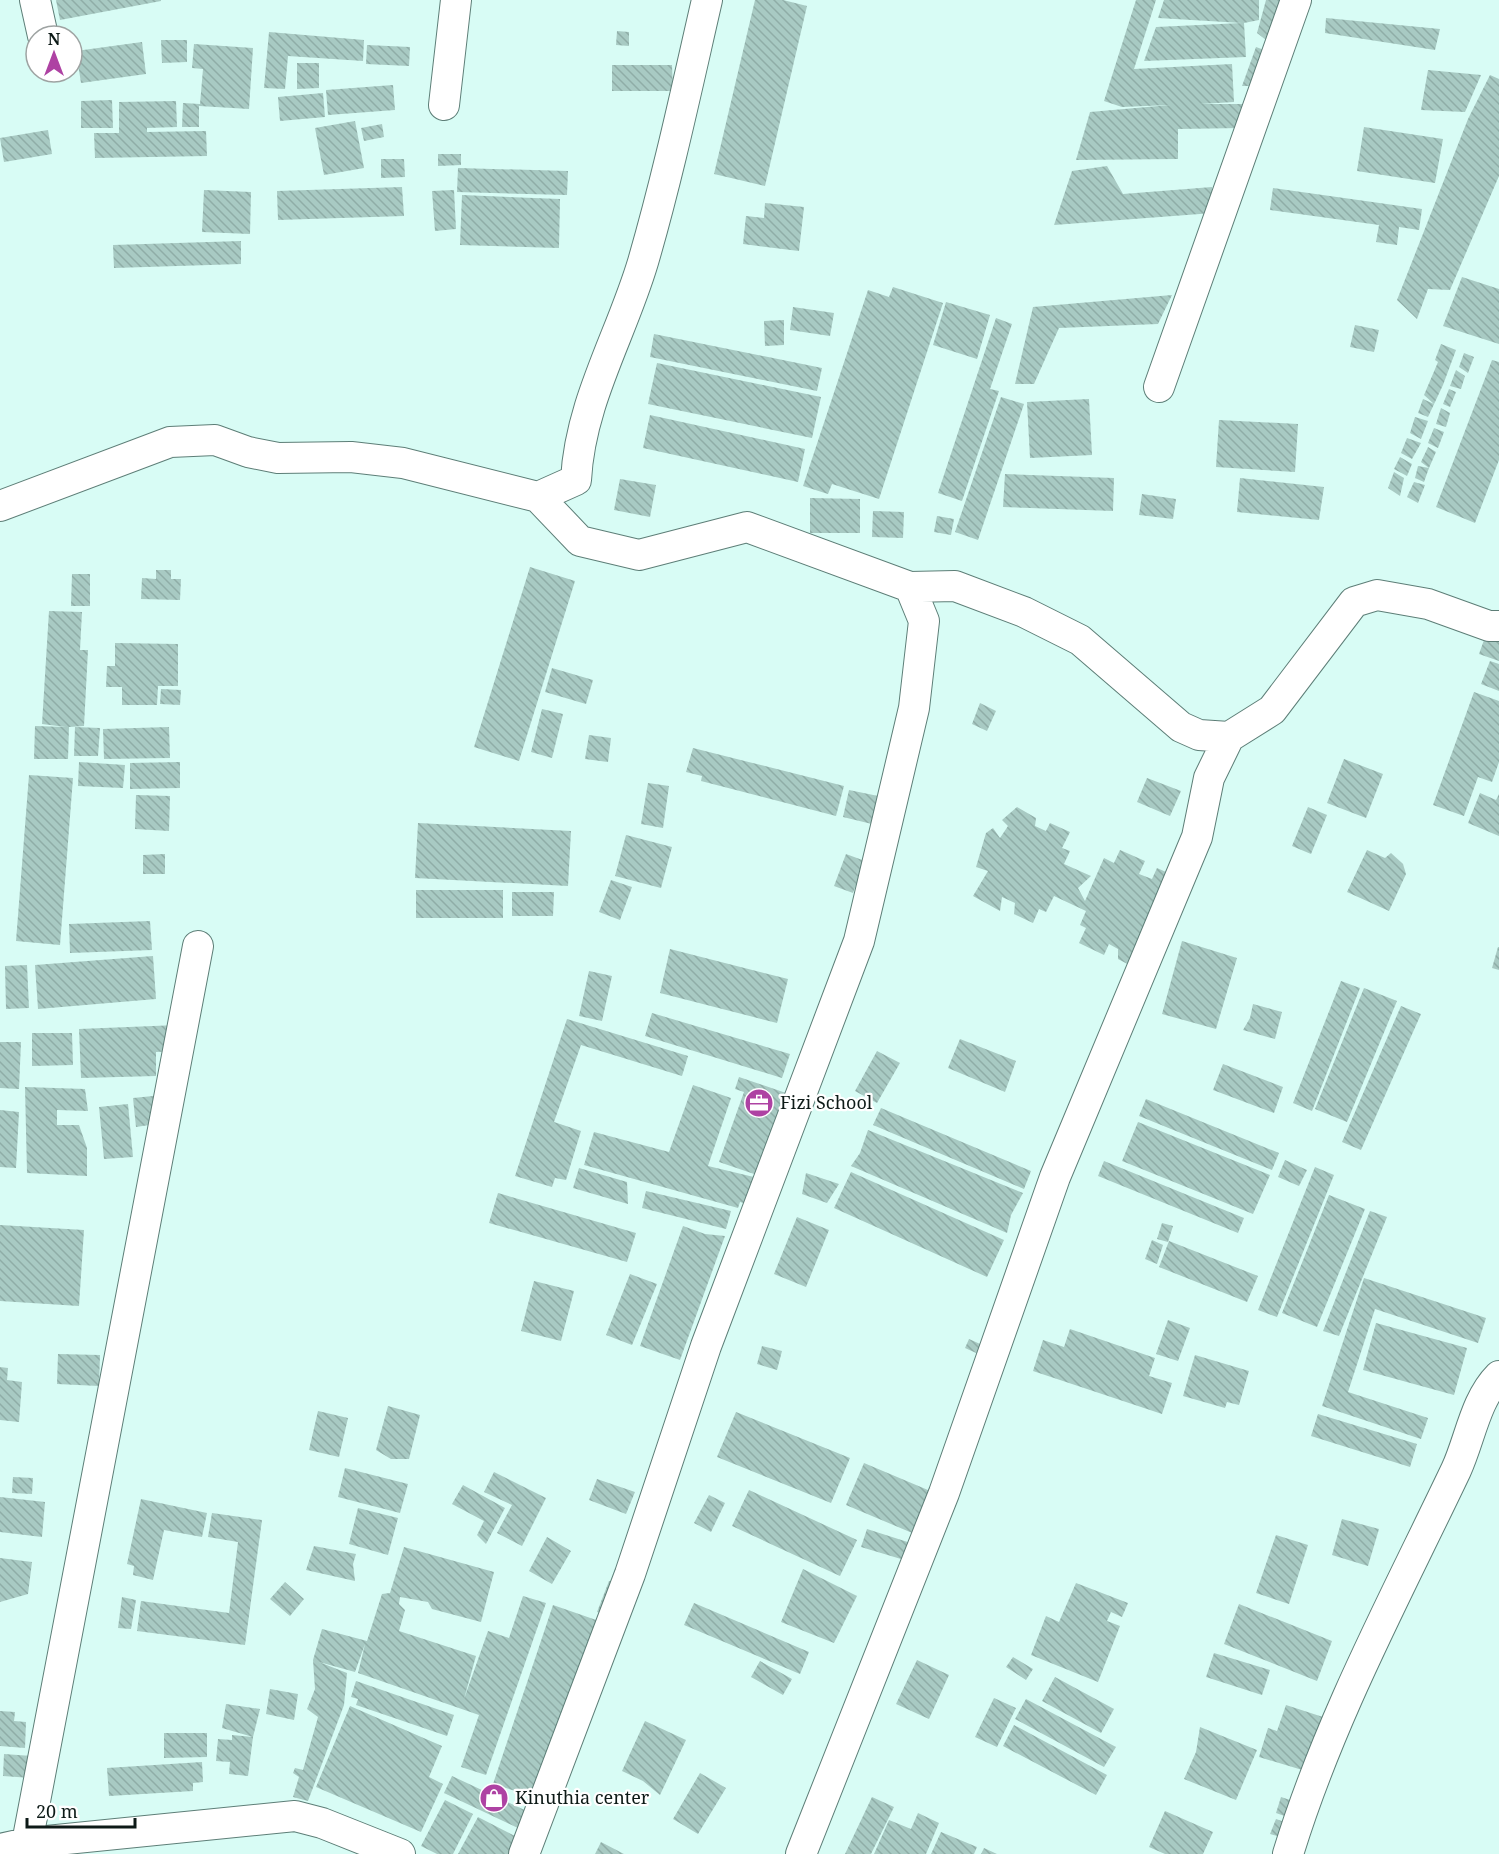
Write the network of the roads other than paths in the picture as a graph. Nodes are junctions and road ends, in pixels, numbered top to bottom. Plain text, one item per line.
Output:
1 (35, 0) edge
2 (456, 0) edge
3 (707, 0) edge
4 (1296, 0) edge
5 (40, 24) edge
6 (444, 105) dead end
7 (1159, 387) dead end
8 (538, 497) junction
9 (0, 506) edge
10 (910, 587) junction
11 (1499, 626) edge
12 (1229, 738) junction
13 (198, 946) dead end
14 (1499, 1376) edge
15 (16, 1848) edge
16 (392, 1852) edge
17 (524, 1854) edge
18 (801, 1854) edge
19 (1288, 1854) edge

1 - 5 street
2 - 6 street
3 - 8 street
4 - 7 street
8 - 9 street
8 - 10 street
10 - 12 street
10 - 17 street
11 - 12 street
12 - 18 street
13 - 15 street
14 - 19 street
15 - 16 street

